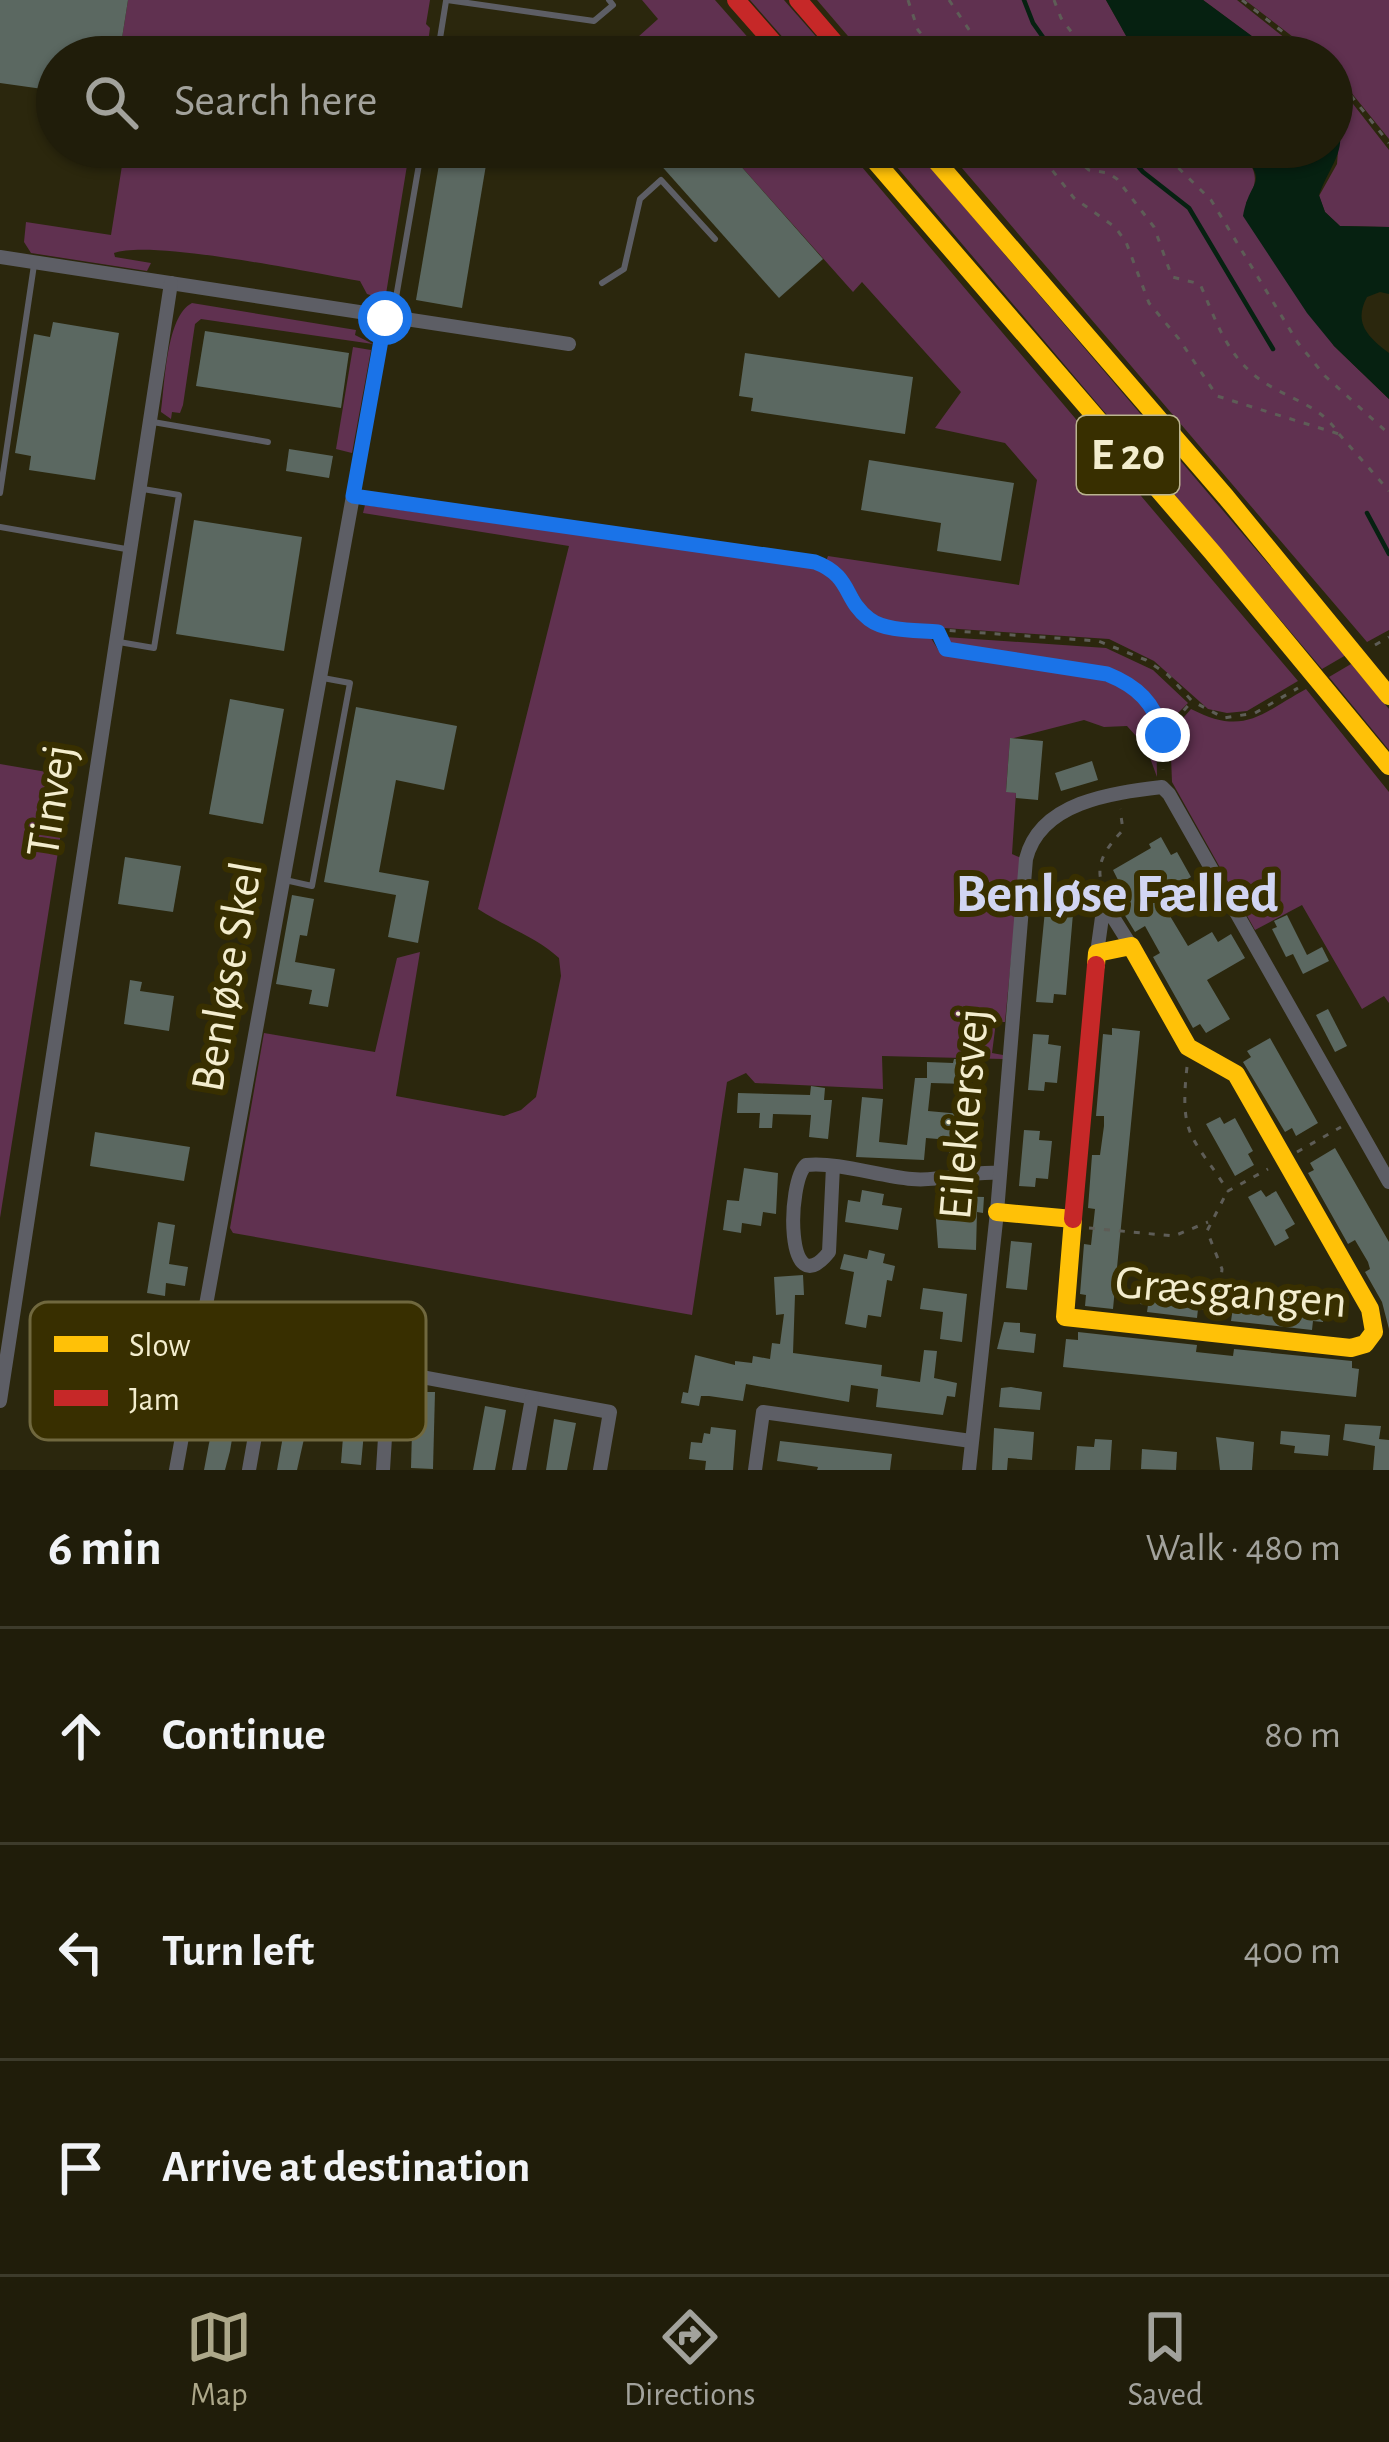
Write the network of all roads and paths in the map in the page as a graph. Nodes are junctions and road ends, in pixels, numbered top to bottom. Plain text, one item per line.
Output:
1 (609, 0) edge
2 (736, 0) edge
3 (798, 0) edge
4 (908, 0) edge
5 (949, 0) edge
6 (1054, 0) edge
7 (1243, 0) edge
8 (441, 36) edge
9 (768, 36) edge
10 (829, 36) edge
11 (921, 36) edge
12 (973, 36) edge
13 (1074, 36) edge
14 (1288, 36) edge
15 (1353, 98) edge
16 (1389, 143) edge
17 (418, 168) edge
18 (881, 168) edge
19 (942, 168) edge
20 (1050, 168) edge
21 (1087, 168) edge
22 (1178, 168) edge
23 (715, 239) dead end
24 (0, 256) edge
25 (34, 262) junction
26 (171, 283) junction
27 (602, 283) dead end
28 (389, 318) junction
29 (569, 344) dead end
30 (150, 422) junction
31 (1339, 434) junction
32 (1389, 434) edge
33 (268, 442) dead end
34 (140, 489) junction
35 (1389, 491) edge
36 (0, 493) edge
37 (353, 496) junction
38 (0, 526) edge
39 (130, 550) junction
40 (938, 632) junction
41 (116, 641) junction
42 (321, 678) junction
43 (1389, 696) edge
44 (1192, 701) junction
45 (1255, 713) dead end
46 (1163, 735) junction
47 (1389, 766) edge
48 (1162, 787) junction
49 (1116, 795) junction
50 (285, 880) junction
51 (1104, 903) junction
52 (1131, 946) junction
53 (1097, 953) junction
54 (1192, 1050) junction
55 (1353, 1120) junction
56 (1284, 1159) junction
57 (833, 1166) junction
58 (998, 1173) junction
59 (1389, 1182) edge
60 (1228, 1191) junction
61 (997, 1212) junction
62 (1210, 1221) junction
63 (1072, 1223) junction
64 (207, 1302) edge
65 (1215, 1334) junction
66 (426, 1380) edge
67 (532, 1398) junction
68 (0, 1401) edge
69 (182, 1440) edge
70 (254, 1440) edge
71 (385, 1440) edge
72 (971, 1441) junction
73 (176, 1470) edge
74 (249, 1470) edge
75 (383, 1470) edge
76 (519, 1470) edge
77 (600, 1470) edge
78 (755, 1470) edge
79 (969, 1470) edge

1 - 8 lane
2 - 9 main road
3 - 10 main road
4 - 11 path
5 - 12 path
6 - 13 path
7 - 14 path
15 - 16 path
17 - 28 lane
18 - 47 main road, E 20
19 - 43 main road, E 20
20 - 31 path
21 - 31 path
22 - 32 path
23 - 27 lane
24 - 25 street
25 - 26 street
25 - 36 lane
26 - 28 street
26 - 30 street, Tinvej
28 - 29 street
28 - 37 path
30 - 33 lane
30 - 34 street, Tinvej
31 - 35 path
34 - 39 street, Tinvej
34 - 41 lane
37 - 40 path
37 - 42 street, Benløse Skel
38 - 39 lane
39 - 41 street, Tinvej
40 - 44 path
40 - 46 path
41 - 68 street, Tinvej
42 - 50 street, Benløse Skel
42 - 50 lane
44 - 45 path
44 - 46 path
46 - 48 path
48 - 49 street
48 - 55 street
49 - 51 path
49 - 58 street, Eilekiersvej
50 - 64 street, Benløse Skel
51 - 52 street, Græsgangen
51 - 53 street, Græsgangen
52 - 53 main road
52 - 54 main road, Græsgangen
53 - 63 main road, Græsgangen
54 - 56 main road, Græsgangen
54 - 60 path
55 - 56 path
55 - 59 street
56 - 60 path
56 - 65 main road, Græsgangen
57 - 57 street
57 - 58 street
58 - 61 street, Eilekiersvej
60 - 62 path
61 - 63 main road, Græsgangen
61 - 72 street, Eilekiersvej
62 - 63 path
62 - 65 path
63 - 65 main road, Græsgangen
66 - 67 street
67 - 76 street
67 - 77 street
69 - 73 street, Benløse Skel
70 - 74 street
71 - 75 street
72 - 78 street
72 - 79 street, Eilekiersvej

